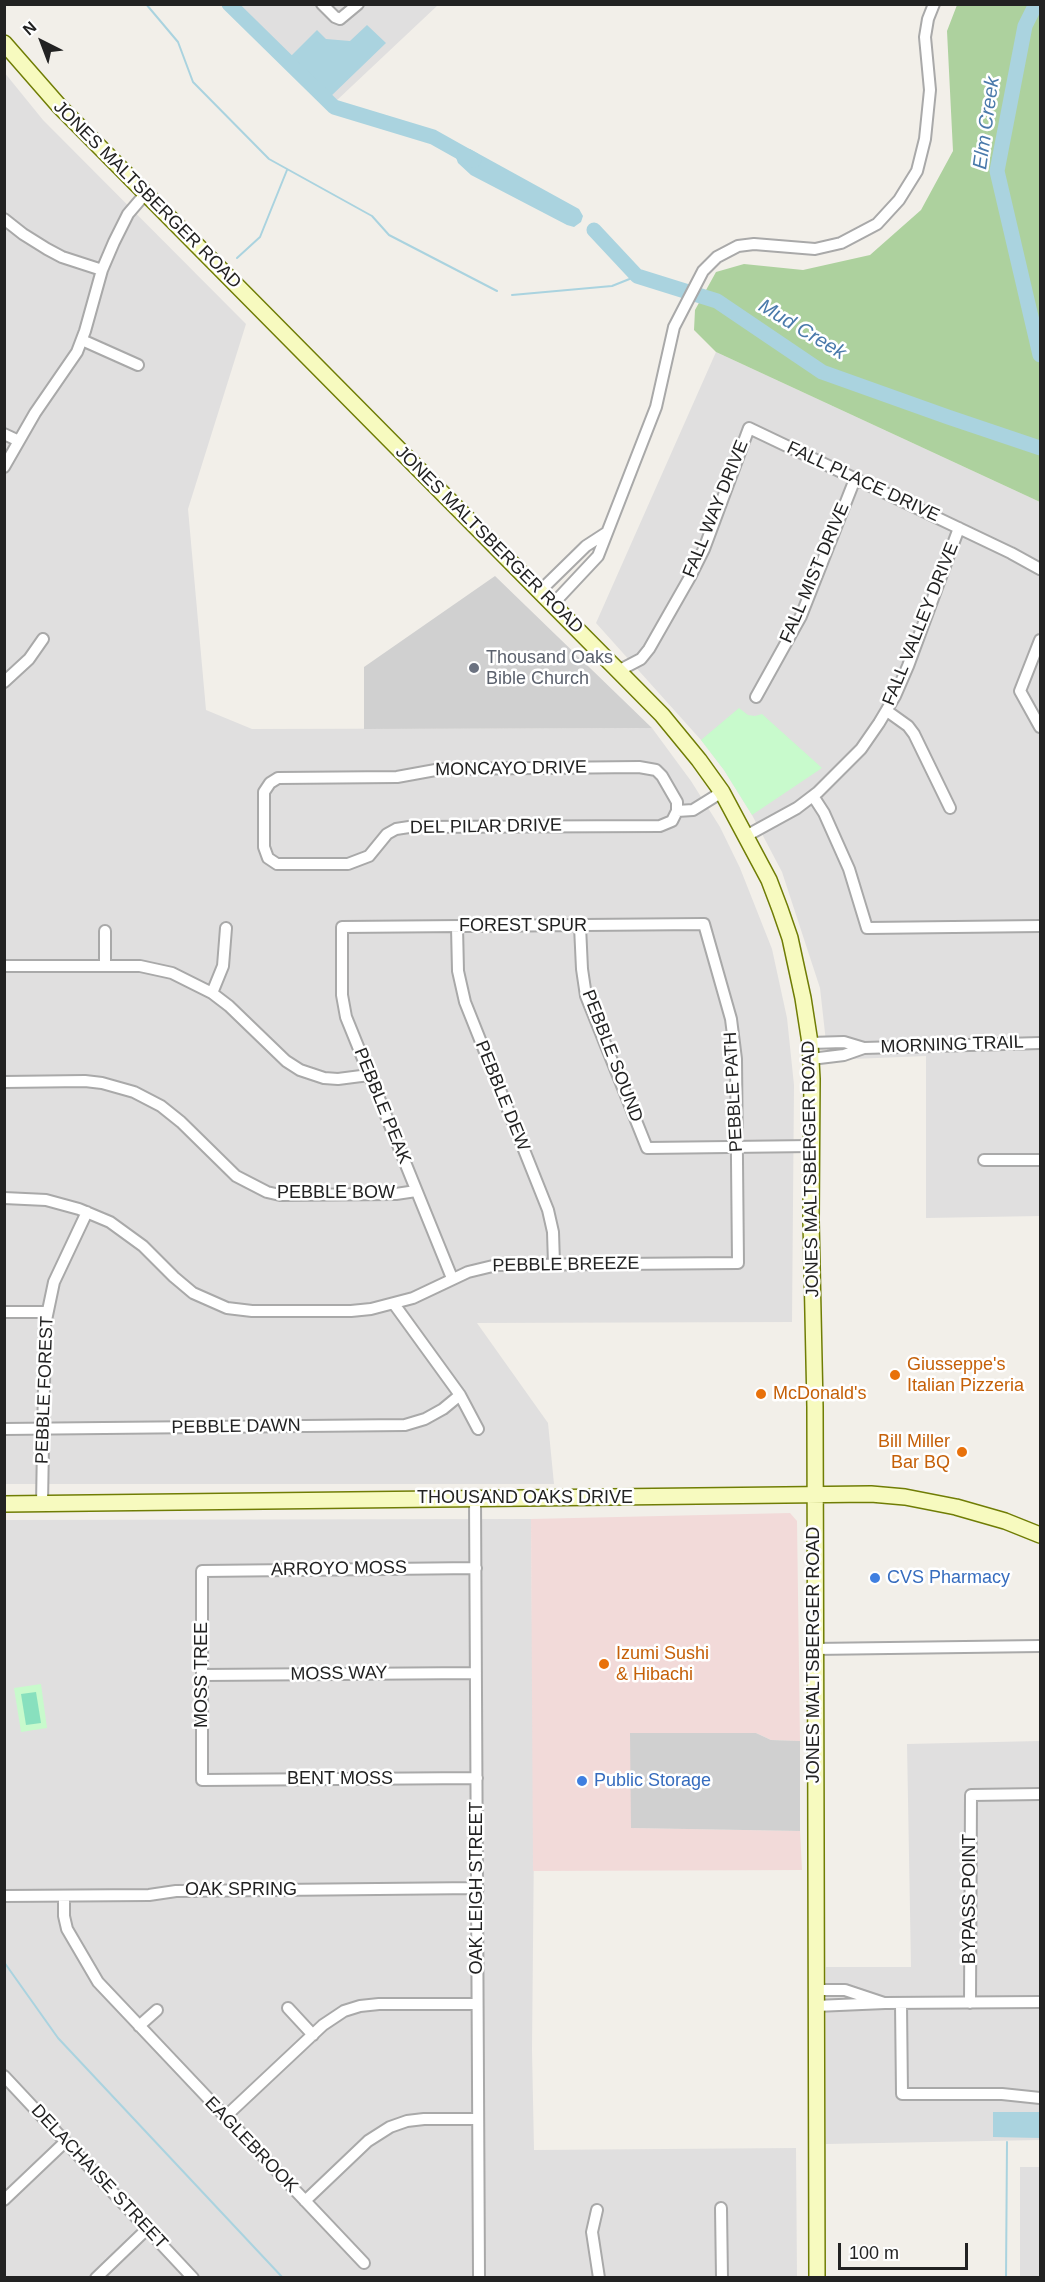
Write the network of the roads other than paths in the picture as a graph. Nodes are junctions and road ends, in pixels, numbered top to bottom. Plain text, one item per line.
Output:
1 (322, 4) edge
2 (358, 4) edge
3 (934, 4) edge
4 (4, 43) edge
5 (146, 193) junction
6 (4, 219) edge
7 (102, 270) junction
8 (82, 340) junction
9 (138, 365) dead end
10 (749, 428) joint
11 (4, 434) edge
12 (19, 441) junction
13 (4, 467) edge
14 (855, 478) junction
15 (959, 528) junction
16 (606, 533) junction
17 (566, 566) junction
18 (1041, 569) edge
19 (578, 578) junction
20 (540, 591) junction
21 (553, 604) junction
22 (43, 639) dead end
23 (1041, 640) edge
24 (618, 671) junction
25 (4, 682) edge
26 (756, 698) dead end
27 (886, 711) junction
28 (1041, 727) edge
29 (722, 792) junction
30 (813, 796) junction
31 (950, 808) dead end
32 (677, 811) junction
33 (746, 836) junction
34 (268, 858) joint
35 (705, 924) joint
36 (580, 926) junction
37 (1041, 926) edge
38 (342, 927) joint
39 (457, 927) junction
40 (226, 928) dead end
41 (105, 931) dead end
42 (4, 966) edge
43 (105, 966) junction
44 (212, 993) junction
45 (810, 1043) junction
46 (1041, 1043) edge
47 (864, 1048) junction
48 (811, 1059) junction
49 (369, 1075) junction
50 (4, 1082) edge
51 (813, 1146) junction
52 (738, 1147) junction
53 (984, 1160) dead end
54 (1041, 1160) edge
55 (416, 1191) junction
56 (4, 1198) edge
57 (87, 1212) junction
58 (738, 1263) joint
59 (554, 1264) junction
60 (452, 1278) junction
61 (394, 1304) junction
62 (4, 1312) edge
63 (47, 1312) junction
64 (460, 1395) junction
65 (44, 1428) junction
66 (4, 1429) edge
67 (478, 1429) dead end
68 (814, 1495) junction
69 (475, 1498) junction
70 (4, 1504) edge
71 (42, 1504) junction
72 (1041, 1535) edge
73 (476, 1568) junction
74 (202, 1571) joint
75 (1041, 1646) edge
76 (814, 1649) junction
77 (476, 1673) junction
78 (202, 1675) junction
79 (477, 1778) junction
80 (202, 1780) joint
81 (1041, 1794) edge
82 (478, 1888) junction
83 (4, 1896) edge
84 (64, 1896) junction
85 (816, 1990) junction
86 (1041, 2002) edge
87 (885, 2003) junction
88 (970, 2003) junction
89 (477, 2004) junction
90 (901, 2004) junction
91 (816, 2006) junction
92 (288, 2008) dead end
93 (157, 2010) dead end
94 (140, 2026) junction
95 (313, 2035) junction
96 (4, 2076) edge
97 (1041, 2098) edge
98 (225, 2117) junction
99 (478, 2119) junction
100 (65, 2142) junction
101 (4, 2200) edge
102 (305, 2201) junction
103 (721, 2208) dead end
104 (597, 2210) dead end
105 (147, 2229) junction
106 (364, 2263) dead end
107 (96, 2277) edge
108 (193, 2277) edge
109 (479, 2277) edge
110 (599, 2277) edge
111 (722, 2277) edge
112 (817, 2277) edge

1 - 2 street
3 - 16 street
4 - 5 main road, JONES MALTSBERGER ROAD
5 - 7 street
5 - 20 main road, JONES MALTSBERGER ROAD
6 - 7 street
7 - 8 street
8 - 9 street
8 - 12 street
10 - 14 street, FALL PLACE DRIVE
10 - 24 street, FALL WAY DRIVE
11 - 12 street
12 - 13 street
14 - 15 street, FALL PLACE DRIVE
14 - 26 street, FALL MIST DRIVE
15 - 18 street, FALL PLACE DRIVE
15 - 27 street, FALL VALLEY DRIVE
16 - 17 street
16 - 19 street
17 - 19 street
17 - 20 street
19 - 21 street
20 - 21 main road, JONES MALTSBERGER ROAD
21 - 24 main road, JONES MALTSBERGER ROAD
22 - 25 street
23 - 28 street
24 - 29 main road, JONES MALTSBERGER ROAD
27 - 30 street, FALL VALLEY DRIVE
27 - 31 street
29 - 32 street
29 - 33 main road, JONES MALTSBERGER ROAD
30 - 33 street, FALL VALLEY DRIVE
30 - 37 street
32 - 34 street, DEL PILAR DRIVE
32 - 34 street, MONCAYO DRIVE
33 - 45 main road, JONES MALTSBERGER ROAD
35 - 36 street, FOREST SPUR
35 - 52 street, PEBBLE PATH
36 - 39 street, FOREST SPUR
36 - 52 street, PEBBLE SOUND
38 - 39 street, FOREST SPUR
38 - 49 street, PEBBLE PEAK
39 - 59 street, PEBBLE DEW
40 - 44 street
41 - 43 street
42 - 43 street
43 - 44 street
44 - 49 street
45 - 47 street, MORNING TRAIL
45 - 48 main road, JONES MALTSBERGER ROAD
46 - 47 street, MORNING TRAIL
47 - 48 street, MORNING TRAIL
48 - 51 main road, JONES MALTSBERGER ROAD
49 - 55 street, PEBBLE PEAK
50 - 55 street, PEBBLE BOW
51 - 52 street
51 - 68 main road, JONES MALTSBERGER ROAD
52 - 58 street, PEBBLE PATH
53 - 54 street
55 - 60 street, PEBBLE PEAK
56 - 57 street, PEBBLE BREEZE
57 - 61 street, PEBBLE BREEZE
57 - 63 street, PEBBLE FOREST
58 - 59 street, PEBBLE BREEZE
59 - 60 street, PEBBLE BREEZE
60 - 61 street, PEBBLE BREEZE
61 - 64 street
62 - 63 street
63 - 65 street, PEBBLE FOREST
64 - 65 street, PEBBLE DAWN
64 - 67 street
65 - 66 street, PEBBLE DAWN
65 - 71 street, PEBBLE FOREST
68 - 69 main road, THOUSAND OAKS DRIVE
68 - 72 main road, THOUSAND OAKS DRIVE
68 - 76 main road, JONES MALTSBERGER ROAD
69 - 71 main road, THOUSAND OAKS DRIVE
69 - 73 street, OAK LEIGH STREET
70 - 71 main road, THOUSAND OAKS DRIVE
73 - 74 street, ARROYO MOSS
73 - 77 street, OAK LEIGH STREET
74 - 78 street, MOSS TREE
75 - 76 street
76 - 85 main road, JONES MALTSBERGER ROAD
77 - 78 street, MOSS WAY
77 - 79 street, OAK LEIGH STREET
78 - 80 street, MOSS TREE
79 - 80 street, BENT MOSS
79 - 82 street, OAK LEIGH STREET
81 - 88 street, BYPASS POINT
82 - 84 street, OAK SPRING
82 - 89 street, OAK LEIGH STREET
83 - 84 street, OAK SPRING
84 - 94 street, EAGLEBROOK
85 - 87 street
85 - 91 main road, JONES MALTSBERGER ROAD
86 - 88 street
87 - 90 street
87 - 91 street
88 - 90 street
89 - 95 street
89 - 99 street, OAK LEIGH STREET
90 - 97 street
91 - 112 main road, JONES MALTSBERGER ROAD
92 - 95 street
93 - 94 street
94 - 98 street, EAGLEBROOK
95 - 98 street
96 - 100 street, DELACHAISE STREET
98 - 102 street, EAGLEBROOK
99 - 102 street
99 - 109 street, OAK LEIGH STREET
100 - 101 street
100 - 105 street, DELACHAISE STREET
102 - 106 street, EAGLEBROOK
103 - 111 street
104 - 110 street
105 - 107 street
105 - 108 street, DELACHAISE STREET

